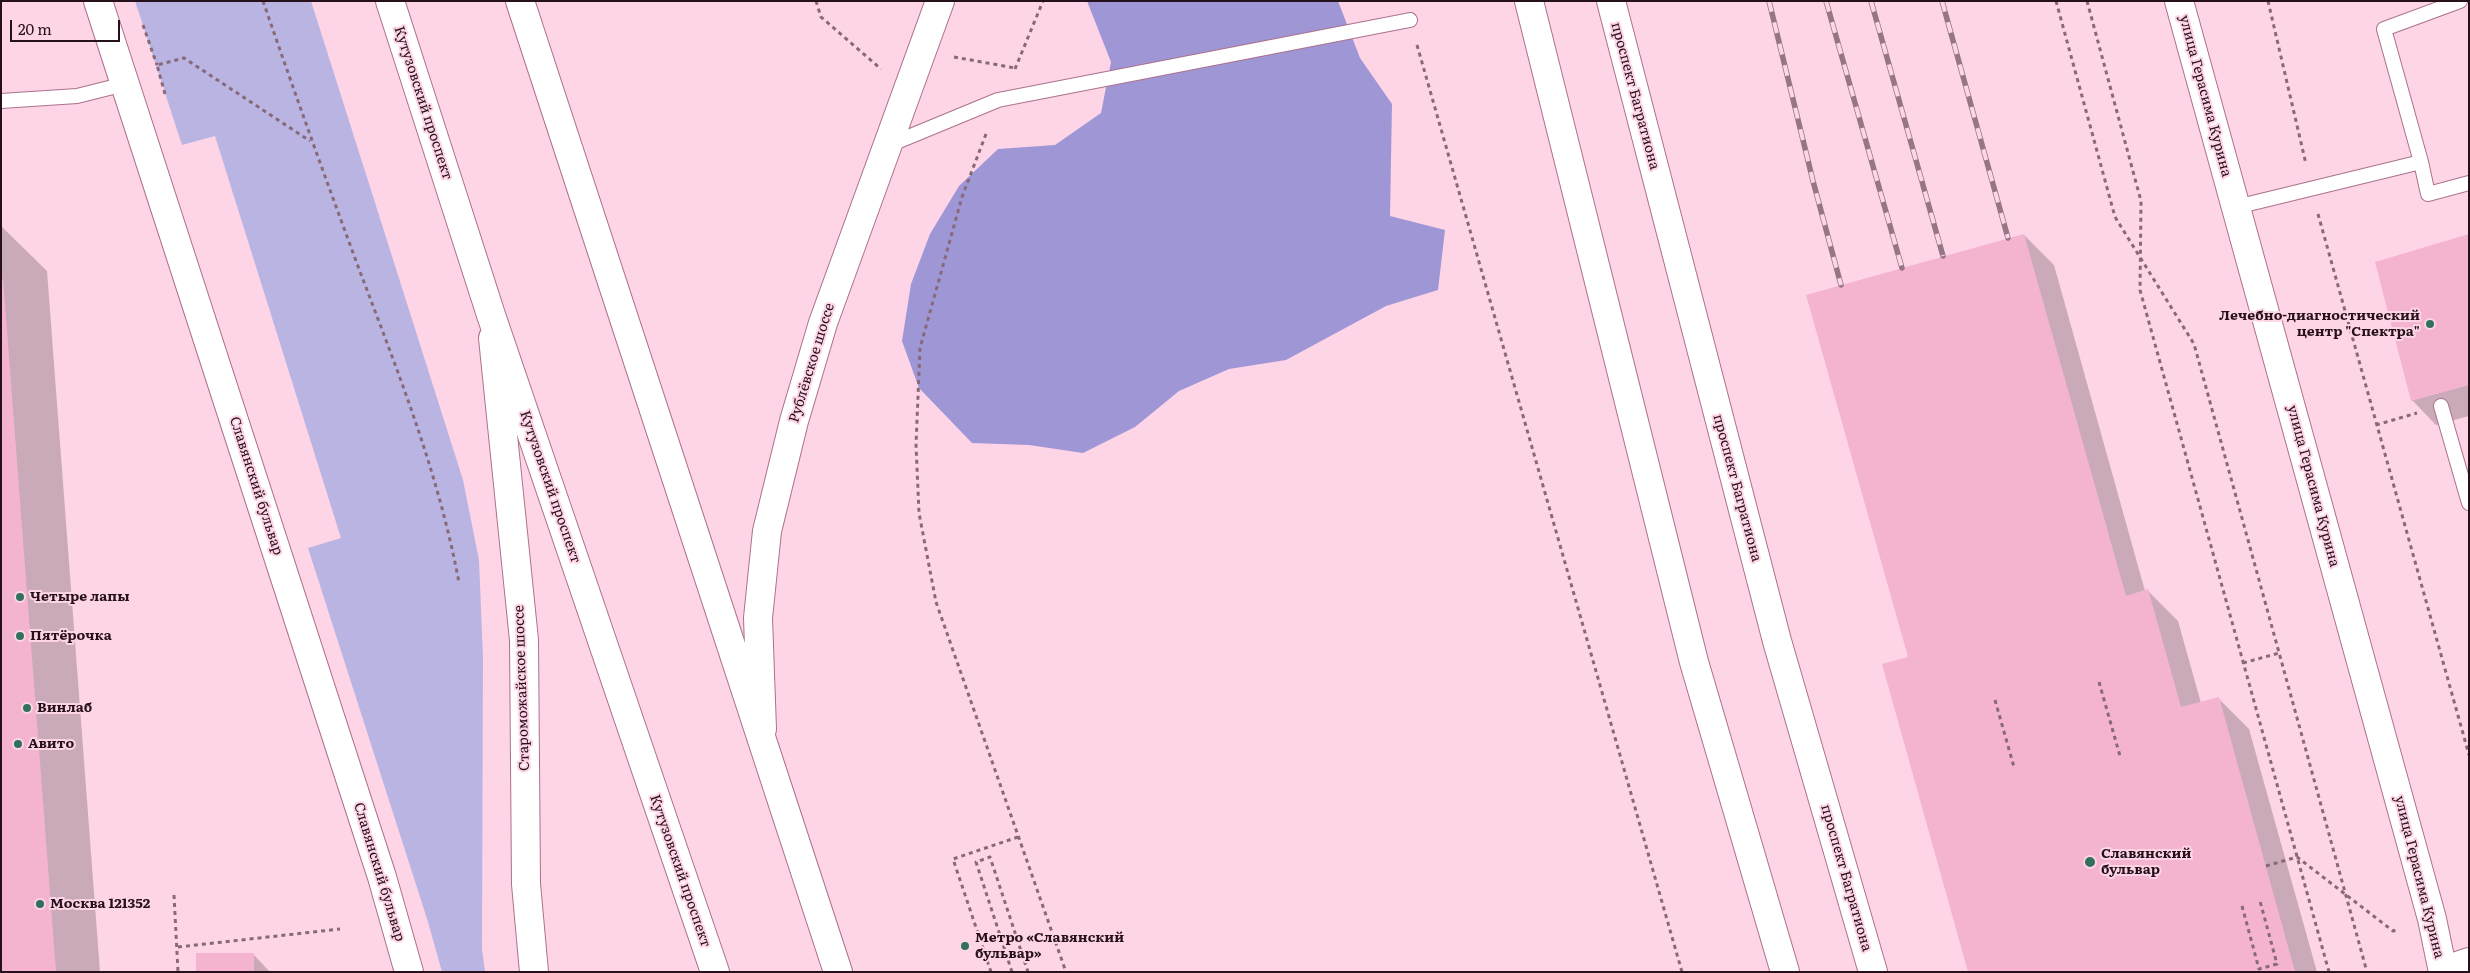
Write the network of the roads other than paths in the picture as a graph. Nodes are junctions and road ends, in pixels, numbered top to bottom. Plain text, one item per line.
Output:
1 (98, 1) edge
2 (390, 1) edge
3 (520, 1) edge
4 (940, 1) edge
5 (1529, 1) edge
6 (1611, 1) edge
7 (2179, 1) edge
8 (2460, 1) edge
9 (1410, 20) road end
10 (125, 84) junction
11 (1, 101) edge
12 (889, 144) junction
13 (2421, 162) junction
14 (2469, 183) edge
15 (2236, 207) junction
16 (491, 316) junction
17 (2441, 406) road end
18 (2469, 503) edge
19 (763, 741) junction
20 (2469, 962) edge
21 (409, 972) edge
22 (534, 972) edge
23 (715, 972) edge
24 (838, 972) edge
25 (1785, 972) edge
26 (1873, 972) edge
27 (2443, 972) edge

1 - 10 main road, Славянский бульвар
2 - 16 main road, Кутузовский проспект
3 - 19 main road
4 - 12 main road, Рублёвское шоссе
5 - 25 main road
6 - 26 main road, проспект Багратиона
7 - 15 main road, улица Герасима Курина
8 - 13 lane
9 - 12 lane
10 - 11 lane
10 - 21 main road, Славянский бульвар
12 - 19 main road, Рублёвское шоссе
13 - 14 lane
13 - 15 lane
15 - 27 main road, улица Герасима Курина
16 - 22 main road, Староможайское шоссе
16 - 23 main road, Кутузовский проспект
17 - 18 lane
19 - 24 main road
20 - 27 main road

